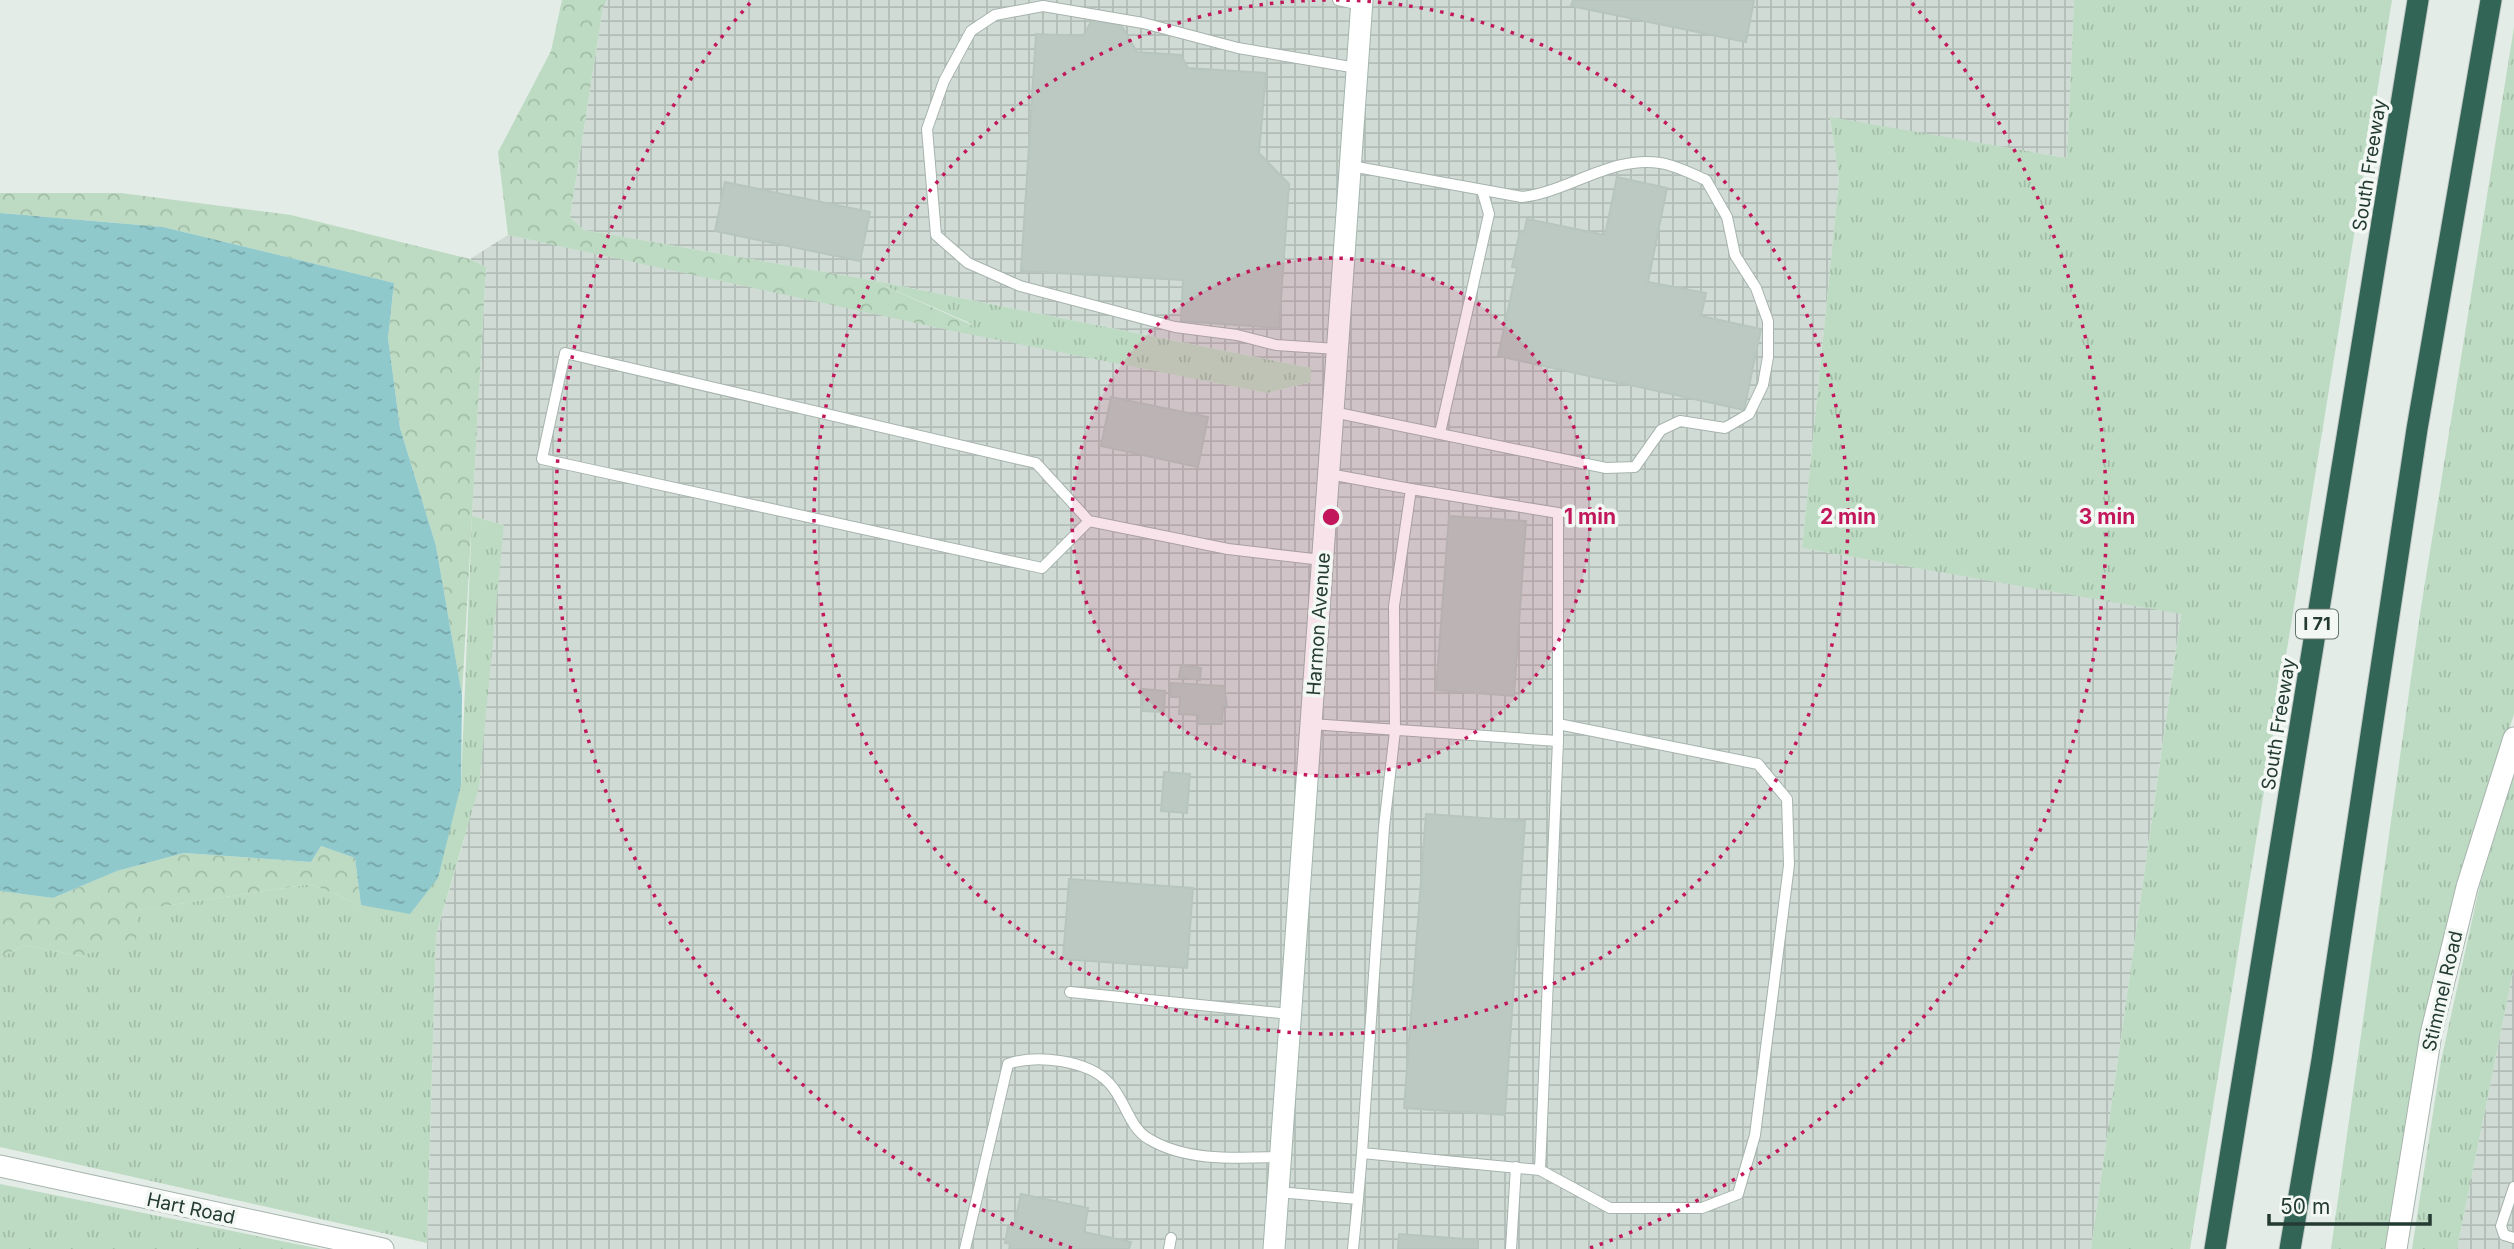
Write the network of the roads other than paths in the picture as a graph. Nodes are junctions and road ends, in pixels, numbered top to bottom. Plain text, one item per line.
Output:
1 (1338, 0) edge
2 (2418, 0) edge
3 (2491, 0) edge
4 (1362, 3) edge
5 (1357, 68) junction
6 (1351, 166) junction
7 (1482, 190) junction
8 (1337, 349) junction
9 (1333, 412) junction
10 (1440, 433) junction
11 (1329, 474) junction
12 (1412, 489) junction
13 (1089, 522) junction
14 (1322, 559) junction
15 (1311, 724) junction
16 (1558, 724) junction
17 (1395, 731) junction
18 (2514, 738) edge
19 (1558, 741) junction
20 (1070, 992) dead end
21 (1290, 1014) junction
22 (1362, 1153) junction
23 (1280, 1157) junction
24 (0, 1166) edge
25 (1516, 1167) junction
26 (1540, 1170) junction
27 (2514, 1187) edge
28 (1278, 1192) junction
29 (1358, 1199) junction
30 (2514, 1237) edge
31 (383, 1249) edge
32 (965, 1249) edge
33 (1274, 1249) edge
34 (1353, 1249) edge
35 (1511, 1249) edge
36 (2216, 1249) edge
37 (2290, 1249) edge
38 (2396, 1249) edge

1 - 4 lane
2 - 36 highway, South Freeway / I 71
3 - 37 highway
4 - 5 main road, Harmon Avenue
5 - 6 main road, Harmon Avenue
5 - 8 lane
6 - 7 lane
6 - 8 main road, Harmon Avenue
7 - 10 lane
7 - 10 lane
8 - 9 main road, Harmon Avenue
9 - 10 lane
9 - 11 main road, Harmon Avenue
11 - 12 lane
11 - 14 main road, Harmon Avenue
12 - 16 lane
12 - 17 lane
13 - 13 lane
13 - 14 lane
14 - 15 main road, Harmon Avenue
15 - 17 lane
15 - 21 main road, Harmon Avenue
16 - 19 lane
16 - 26 lane
17 - 19 lane
17 - 22 lane
18 - 38 main road, Stimmel Road
19 - 26 lane
20 - 21 lane
21 - 23 main road, Harmon Avenue
22 - 25 lane
22 - 29 lane
23 - 28 main road, Harmon Avenue
23 - 32 lane
24 - 31 main road, Hart Road
25 - 26 lane
25 - 35 lane
27 - 30 lane
28 - 29 lane
28 - 33 main road, Harmon Avenue
29 - 34 lane

